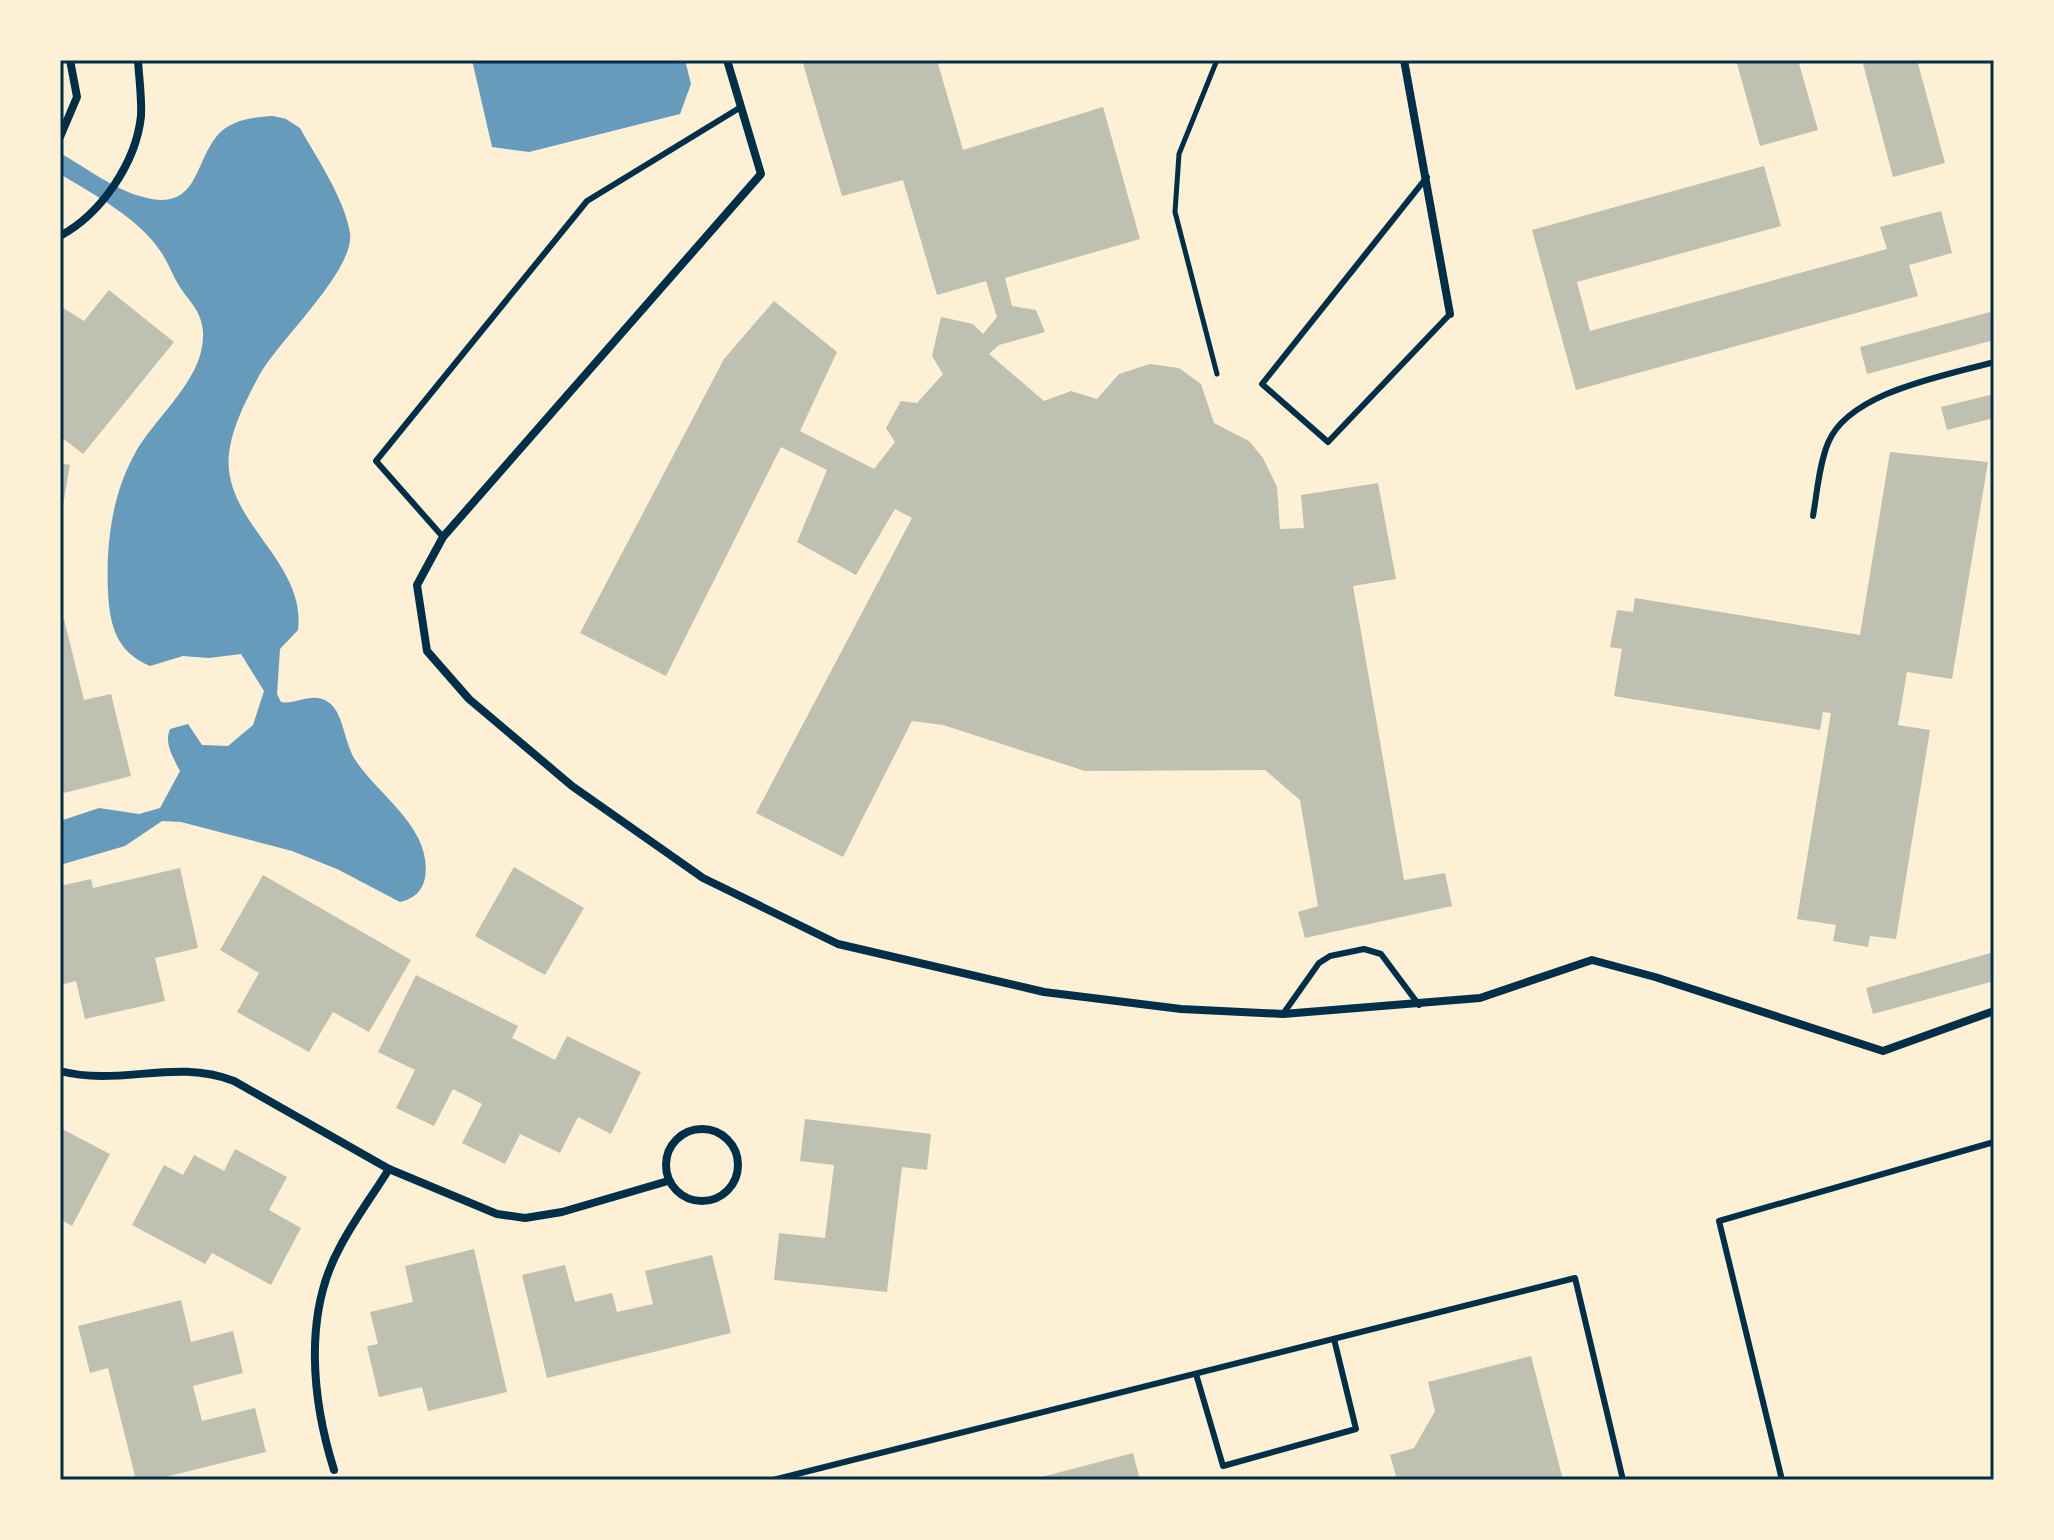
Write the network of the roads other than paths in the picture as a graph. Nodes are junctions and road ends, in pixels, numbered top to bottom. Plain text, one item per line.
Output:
1 (70, 60) edge
2 (138, 60) edge
3 (727, 60) edge
4 (1404, 60) edge
5 (741, 107) junction
6 (60, 137) edge
7 (1427, 177) junction
8 (62, 234) edge
9 (1450, 314) joint
10 (1994, 362) edge
11 (1813, 516) dead end
12 (443, 537) junction
13 (1419, 1005) junction
14 (1994, 1011) edge
15 (1283, 1014) junction
16 (60, 1071) edge
17 (1994, 1142) edge
18 (389, 1169) junction
19 (668, 1181) junction
20 (1334, 1339) junction
21 (1196, 1374) junction
22 (334, 1470) dead end
23 (773, 1480) edge
24 (1623, 1480) edge
25 (1782, 1480) edge

1 - 6 street
2 - 8 street
3 - 5 street
4 - 7 street
5 - 12 street
5 - 12 lane
7 - 9 street
7 - 9 lane
10 - 11 lane
12 - 15 street
13 - 14 street
13 - 15 street
13 - 15 lane
16 - 18 street
17 - 25 lane
18 - 19 street
18 - 22 street
19 - 19 street
20 - 21 lane
20 - 21 lane
20 - 24 lane
21 - 23 lane

